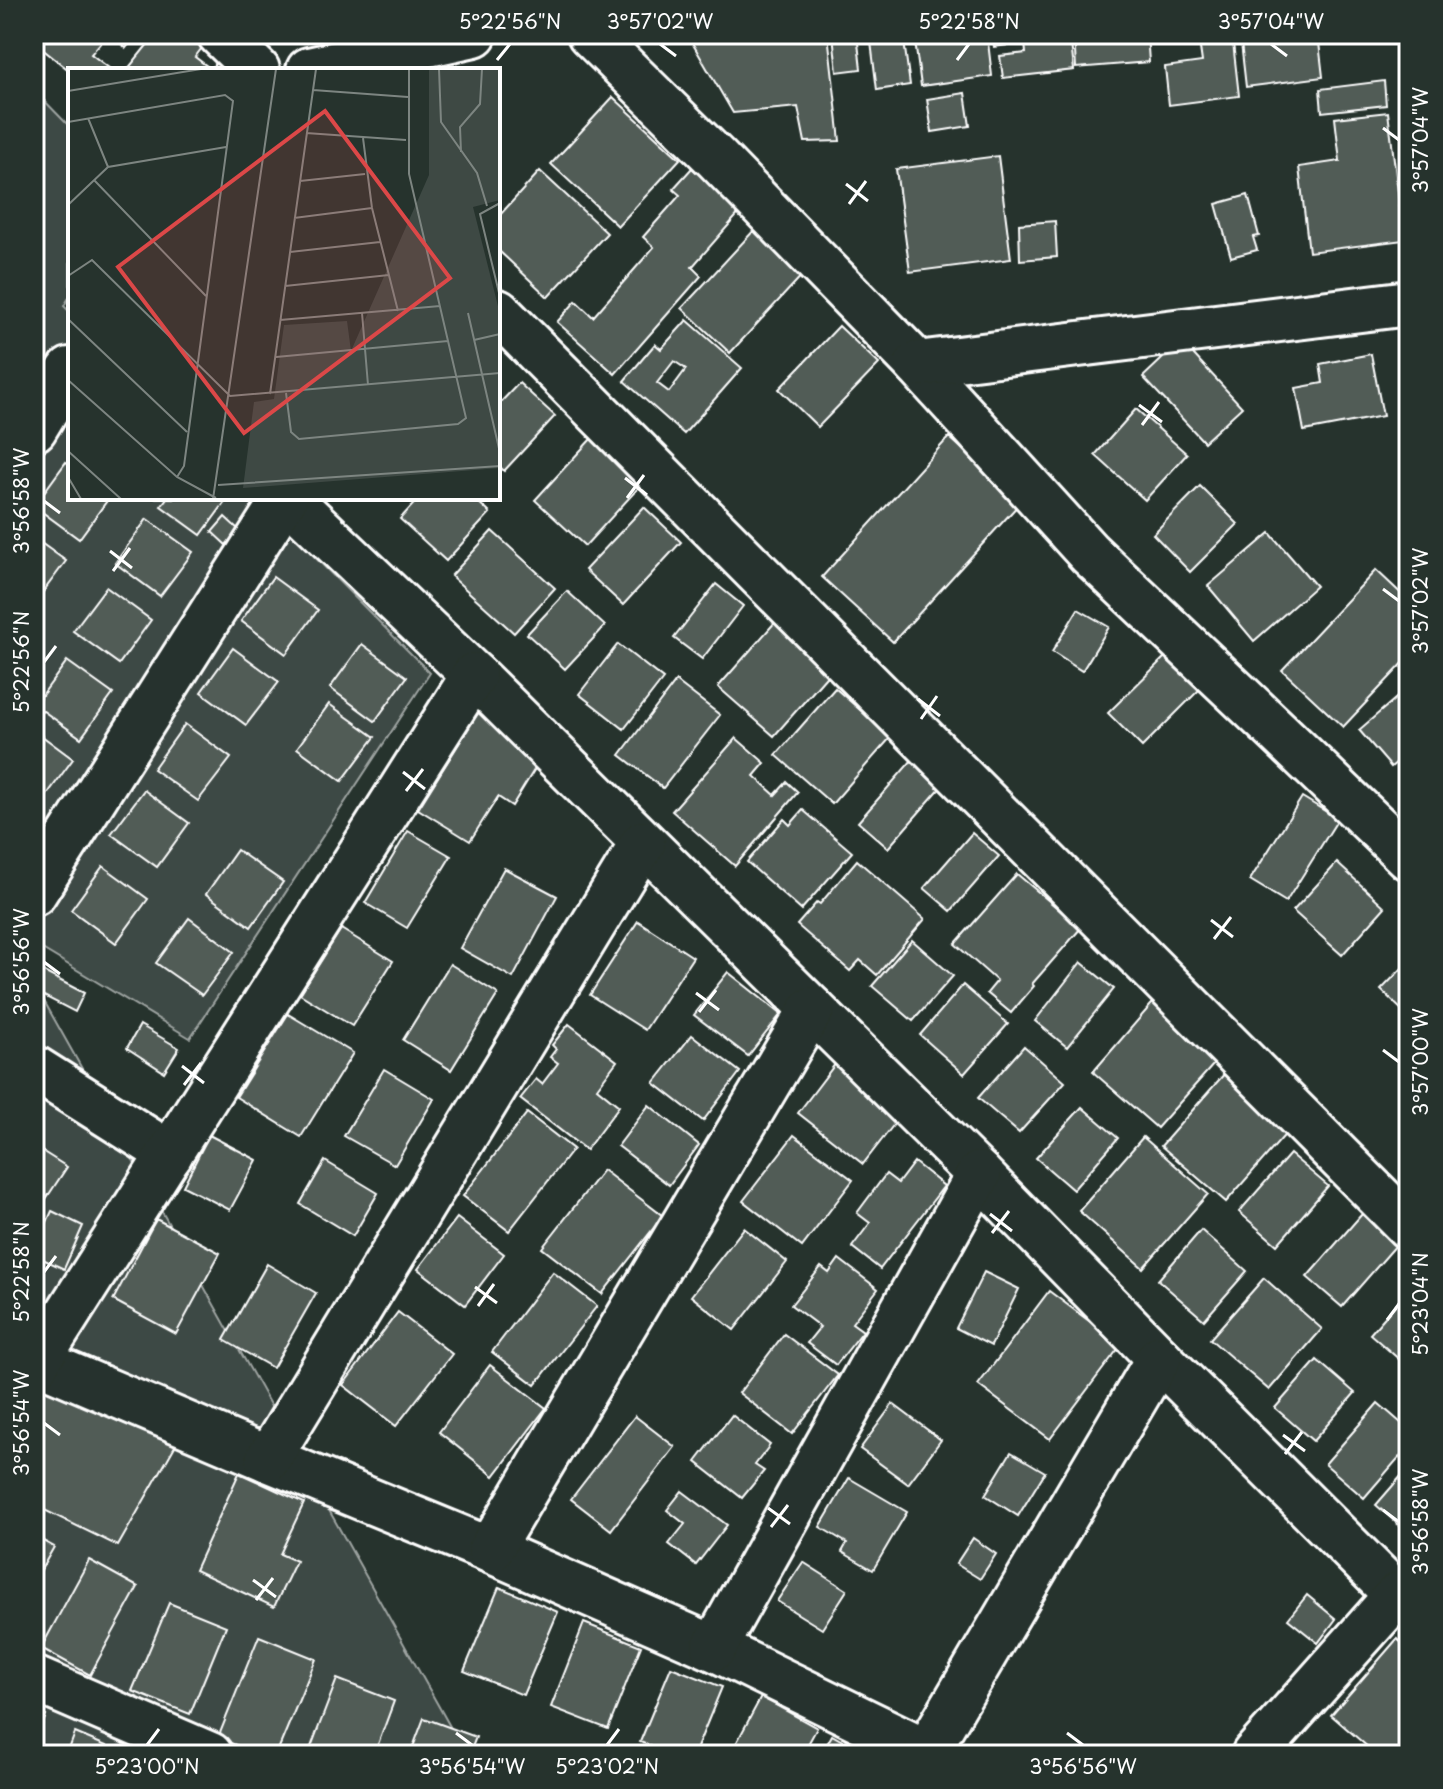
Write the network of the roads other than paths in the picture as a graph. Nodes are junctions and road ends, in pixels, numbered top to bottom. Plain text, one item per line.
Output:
1 (220, 34) edge
2 (474, 34) edge
3 (590, 34) edge
4 (255, 68) edge
5 (318, 68) edge
6 (1409, 303) edge
7 (500, 314) edge
8 (917, 364) junction
9 (286, 500) edge
10 (289, 500) edge
11 (474, 675) junction
12 (643, 843) junction
13 (1409, 858) edge
14 (34, 893) edge
15 (812, 1009) junction
16 (34, 1068) edge
17 (170, 1154) junction
18 (979, 1174) junction
19 (1409, 1227) edge
20 (1159, 1358) junction
21 (36, 1364) edge
22 (268, 1459) junction
23 (490, 1550) junction
24 (1403, 1601) edge
25 (714, 1648) junction
26 (34, 1679) edge
27 (930, 1753) edge
28 (210, 1755) edge
29 (1254, 1755) edge

1 - 4 street
2 - 5 street
3 - 8 street
6 - 8 street
7 - 19 street
8 - 13 street
9 - 14 street
10 - 11 street
11 - 12 street
11 - 17 street
12 - 15 street
12 - 22 street
15 - 18 street
15 - 23 street
16 - 17 street
17 - 21 street
18 - 20 street
18 - 25 street
20 - 24 street
20 - 27 street
21 - 22 street
22 - 23 street
23 - 25 street
24 - 29 street
25 - 27 street
26 - 28 street

